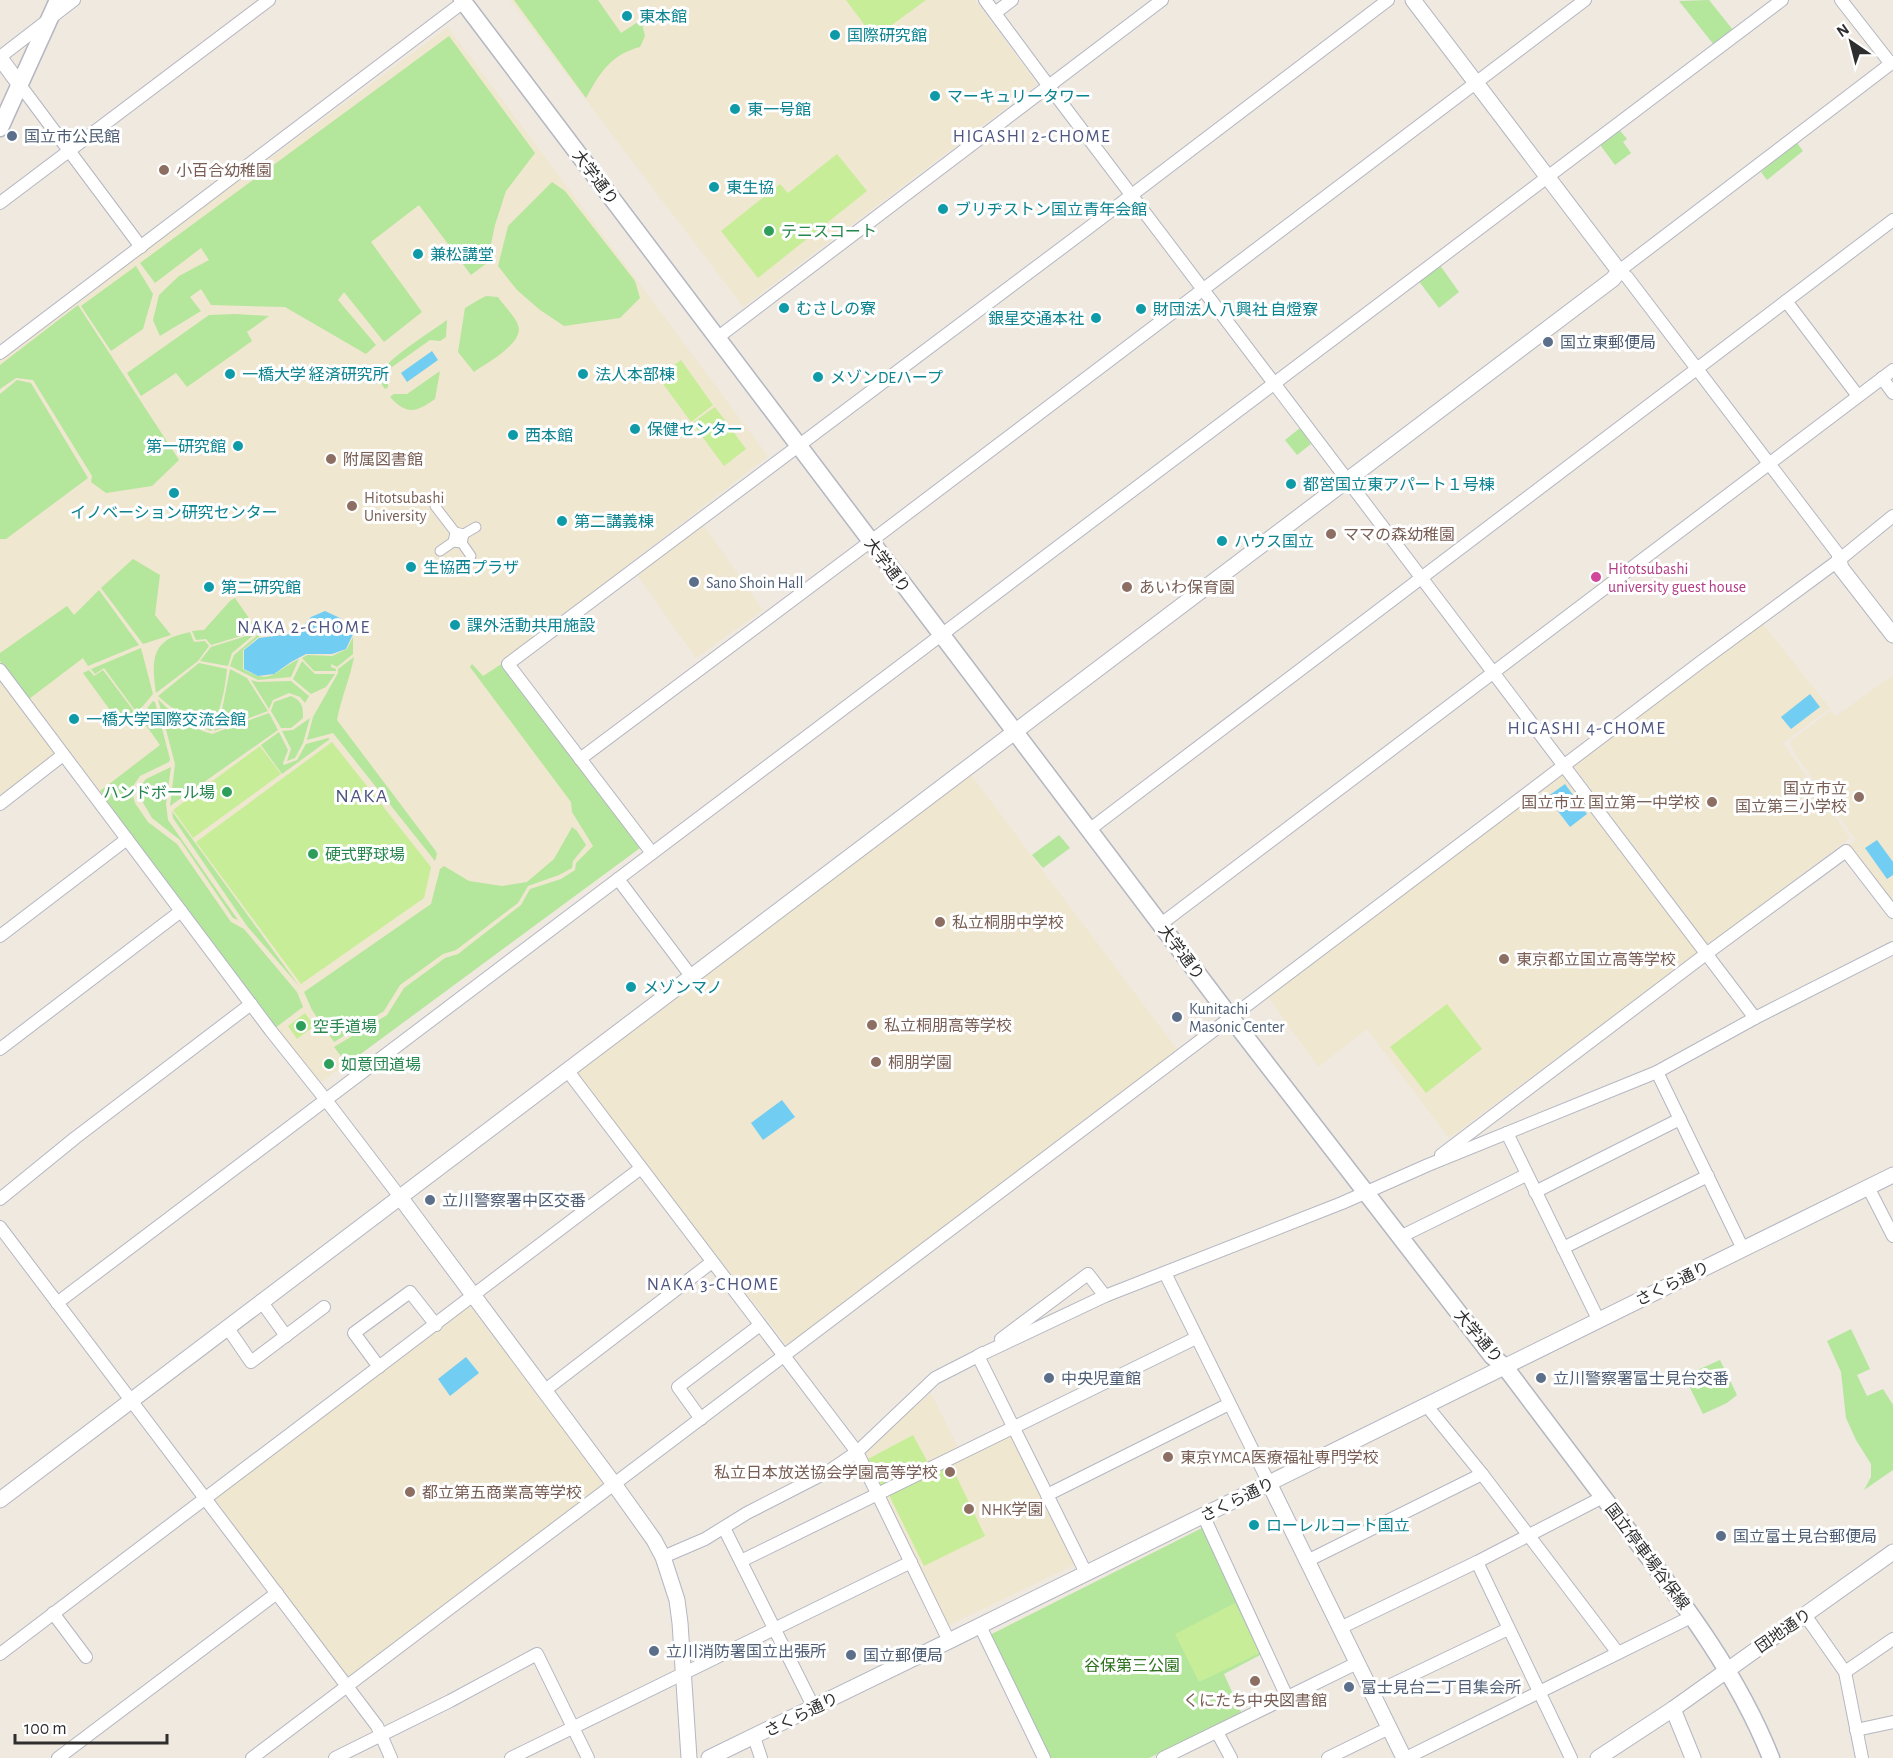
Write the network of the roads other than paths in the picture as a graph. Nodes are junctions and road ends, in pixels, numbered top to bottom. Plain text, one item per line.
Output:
1 (58, 0) edge
2 (74, 0) edge
3 (269, 0) edge
4 (467, 0) edge
5 (985, 0) edge
6 (1012, 0) edge
7 (1162, 0) edge
8 (1388, 0) edge
9 (1413, 0) edge
10 (1585, 0) edge
11 (1782, 0) edge
12 (1841, 0) edge
13 (995, 13) junction
14 (51, 16) junction
15 (0, 58) edge
16 (1892, 63) edge
17 (1476, 83) junction
18 (20, 85) junction
19 (1048, 85) junction
20 (0, 128) edge
21 (69, 151) junction
22 (1548, 177) junction
23 (1132, 195) junction
24 (0, 203) edge
25 (1893, 220) edge
26 (141, 247) junction
27 (1619, 272) junction
28 (1203, 289) junction
29 (1786, 301) junction
30 (721, 334) junction
31 (0, 353) edge
32 (1698, 369) junction
33 (1893, 370) edge
34 (1882, 378) junction
35 (1274, 383) junction
36 (1893, 393) edge
37 (1858, 396) junction
38 (803, 444) junction
39 (1769, 463) junction
40 (1348, 479) junction
41 (435, 506) dead end
42 (1893, 516) edge
43 (476, 526) dead end
44 (459, 538) junction
45 (874, 538) junction
46 (440, 551) dead end
47 (471, 556) dead end
48 (1839, 560) junction
49 (1421, 578) junction
50 (946, 632) junction
51 (1893, 635) edge
52 (0, 670) edge
53 (1493, 673) junction
54 (1020, 729) junction
55 (63, 755) junction
56 (580, 759) junction
57 (1564, 766) junction
58 (0, 804) edge
59 (1093, 827) junction
60 (127, 839) junction
61 (652, 853) junction
62 (618, 879) junction
63 (181, 911) junction
64 (1893, 912) edge
65 (1166, 921) junction
66 (0, 936) edge
67 (1893, 948) edge
68 (1706, 954) junction
69 (691, 976) junction
70 (251, 1004) junction
71 (1236, 1016) junction
72 (1755, 1018) junction
73 (0, 1049) edge
74 (567, 1070) junction
75 (1657, 1072) junction
76 (326, 1100) junction
77 (1680, 1119) junction
78 (1507, 1133) junction
79 (1428, 1165) junction
80 (641, 1168) junction
81 (1526, 1174) junction
82 (1893, 1175) edge
83 (1708, 1176) junction
84 (1868, 1187) junction
85 (1370, 1190) junction
86 (1535, 1192) junction
87 (400, 1197) junction
88 (0, 1199) edge
89 (0, 1227) edge
90 (1404, 1235) junction
91 (1893, 1236) edge
92 (1563, 1248) junction
93 (1743, 1249) junction
94 (712, 1262) junction
95 (1165, 1273) junction
96 (473, 1296) junction
97 (1105, 1296) junction
98 (261, 1301) junction
99 (57, 1303) junction
100 (324, 1307) dead end
101 (1598, 1319) junction
102 (436, 1325) junction
103 (760, 1325) junction
104 (227, 1328) junction
105 (286, 1336) junction
106 (1196, 1338) junction
107 (978, 1356) junction
108 (783, 1357) junction
109 (379, 1367) junction
110 (1504, 1367) junction
111 (544, 1391) junction
112 (131, 1401) junction
113 (1229, 1404) junction
114 (1426, 1405) junction
115 (701, 1419) junction
116 (1013, 1427) junction
117 (857, 1452) junction
118 (1482, 1474) junction
119 (1269, 1483) junction
120 (614, 1484) junction
121 (877, 1494) junction
122 (1047, 1495) junction
123 (1604, 1497) junction
124 (205, 1498) junction
125 (0, 1500) edge
126 (1203, 1515) junction
127 (724, 1528) junction
128 (1529, 1535) junction
129 (1893, 1552) edge
130 (663, 1557) junction
131 (741, 1561) junction
132 (1307, 1561) junction
133 (911, 1562) junction
134 (1477, 1562) junction
135 (1086, 1573) junction
136 (277, 1593) junction
137 (53, 1613) junction
138 (1805, 1615) junction
139 (1693, 1616) junction
140 (980, 1626) junction
141 (1340, 1628) junction
142 (1508, 1629) junction
143 (775, 1630) junction
144 (1893, 1639) edge
145 (949, 1641) junction
146 (1618, 1653) junction
147 (0, 1654) edge
148 (86, 1657) dead end
149 (1357, 1663) junction
150 (1728, 1669) junction
151 (1845, 1672) junction
152 (683, 1674) junction
153 (348, 1687) junction
154 (1540, 1691) junction
155 (1372, 1694) junction
156 (1287, 1697) junction
157 (814, 1708) junction
158 (1673, 1709) junction
159 (1893, 1722) edge
160 (573, 1728) junction
161 (1389, 1728) junction
162 (1856, 1730) junction
163 (1217, 1731) junction
164 (381, 1735) junction
165 (754, 1737) junction
166 (58, 1758) edge
167 (252, 1758) edge
168 (335, 1758) edge
169 (391, 1758) edge
170 (511, 1758) edge
171 (588, 1758) edge
172 (689, 1758) edge
173 (709, 1758) edge
174 (761, 1758) edge
175 (1044, 1758) edge
176 (1163, 1758) edge
177 (1231, 1758) edge
178 (1328, 1758) edge
179 (1405, 1758) edge
180 (1571, 1758) edge
181 (1598, 1758) edge
182 (1693, 1758) edge
183 (1771, 1758) edge
184 (1862, 1758) edge

1 - 14 main road
2 - 14 street
3 - 21 street
4 - 26 street
4 - 30 main road, 大学通り
5 - 13 street
6 - 13 street
7 - 19 street
8 - 23 street
9 - 17 street
10 - 17 street
11 - 22 street
12 - 16 street
13 - 19 street
14 - 15 street
14 - 18 main road
15 - 18 street
16 - 27 street
17 - 22 street
17 - 28 street
18 - 20 main road
18 - 21 street
19 - 23 street
19 - 30 street
21 - 24 street
21 - 26 street
22 - 27 street
22 - 35 street
23 - 28 street
23 - 38 street
25 - 29 street
26 - 31 street
27 - 32 street
27 - 40 street
28 - 35 street
28 - 45 street
29 - 32 street
29 - 37 street
30 - 38 main road, 大学通り
32 - 39 street
32 - 49 street
33 - 34 street
34 - 36 street
34 - 37 street
35 - 40 street
35 - 50 street
37 - 39 street
38 - 45 main road, 大学通り
38 - 56 street
39 - 48 street
39 - 53 street
40 - 49 street
40 - 54 street
41 - 44 street
42 - 48 street
43 - 44 street
44 - 46 street
44 - 47 street
45 - 50 main road, 大学通り
45 - 56 street
48 - 51 street
48 - 57 street
49 - 53 street
49 - 59 street
50 - 54 main road, 大学通り
50 - 61 street
52 - 55 street
53 - 57 street
53 - 65 street
54 - 59 main road, 大学通り
54 - 69 street
55 - 58 street
55 - 60 street
56 - 61 street
57 - 68 street
57 - 71 street
59 - 65 main road, 大学通り
60 - 63 street
60 - 66 street
61 - 62 street
62 - 69 street
62 - 76 street
63 - 70 street
63 - 73 street
64 - 68 street
65 - 71 main road, 大学通り
67 - 72 street
68 - 72 street
68 - 79 street
69 - 74 street
70 - 76 street
70 - 88 street
71 - 85 main road, 大学通り
71 - 108 street
72 - 75 street
74 - 80 street
74 - 87 street
75 - 77 street
75 - 78 street
76 - 87 street
76 - 99 street
77 - 83 street
77 - 86 street
78 - 79 street
78 - 81 street
79 - 85 street
80 - 94 street
80 - 96 street
81 - 86 street
81 - 90 street
82 - 84 street, さくら通り
83 - 92 street
83 - 93 street
84 - 91 street
84 - 93 street, さくら通り
85 - 90 main road, 大学通り
85 - 95 street
86 - 92 street
87 - 96 street
87 - 98 street
89 - 99 street
90 - 110 main road, 大学通り
92 - 101 street
93 - 101 street, さくら通り
94 - 103 street
94 - 111 street
95 - 97 street
95 - 106 street
96 - 102 street
96 - 111 street
97 - 107 street
97 - 107 street
98 - 104 street
98 - 105 street
99 - 112 street
100 - 105 street
101 - 110 street, さくら通り
102 - 109 street
102 - 109 street
103 - 108 street
103 - 115 street
104 - 105 street
104 - 112 street
106 - 113 street
106 - 116 street
107 - 116 street
107 - 117 street
108 - 115 street
108 - 117 street
109 - 124 street
110 - 114 street, さくら通り
110 - 123 main road, 国立停車場谷保線
111 - 120 street
112 - 124 street
112 - 125 street
113 - 119 street
113 - 122 street
114 - 118 street
114 - 119 street, さくら通り
115 - 120 street
116 - 121 street
116 - 122 street
117 - 121 street
117 - 127 street
118 - 128 street
118 - 132 street
119 - 126 street, さくら通り
119 - 132 street
120 - 130 street
120 - 153 street
121 - 131 street
121 - 133 street
122 - 135 street
123 - 128 street
123 - 139 main road, 国立停車場谷保線
124 - 136 street
124 - 137 street
126 - 135 street, さくら通り
126 - 156 street
127 - 130 street
127 - 131 street
128 - 134 street
128 - 146 street
129 - 138 street, 団地通り
130 - 152 street
131 - 143 street
132 - 141 street
133 - 143 street
133 - 145 street
134 - 141 street
134 - 142 street
135 - 140 street, さくら通り
136 - 153 street
136 - 166 street
137 - 147 street
137 - 148 street
138 - 150 street, 団地通り
138 - 151 street
139 - 146 street
139 - 150 main road, 国立停車場谷保線
140 - 145 street, さくら通り
140 - 175 street
141 - 149 street
142 - 154 street
142 - 155 street
143 - 152 street
143 - 157 street
144 - 151 street
145 - 157 street, さくら通り
146 - 154 street
149 - 155 street
149 - 156 street
150 - 158 street, 団地通り
150 - 183 main road, 国立停車場谷保線
151 - 162 street
152 - 160 street
152 - 172 street
153 - 164 street
153 - 167 street
154 - 179 street
154 - 180 street
155 - 161 street
156 - 163 street
157 - 165 street, さくら通り
158 - 181 street, 団地通り
158 - 182 street
159 - 162 street
160 - 164 street
160 - 170 street
160 - 171 street
161 - 178 street
161 - 179 street
162 - 184 street
163 - 176 street
163 - 177 street
164 - 168 street
164 - 169 street
165 - 173 street, さくら通り
165 - 174 street

